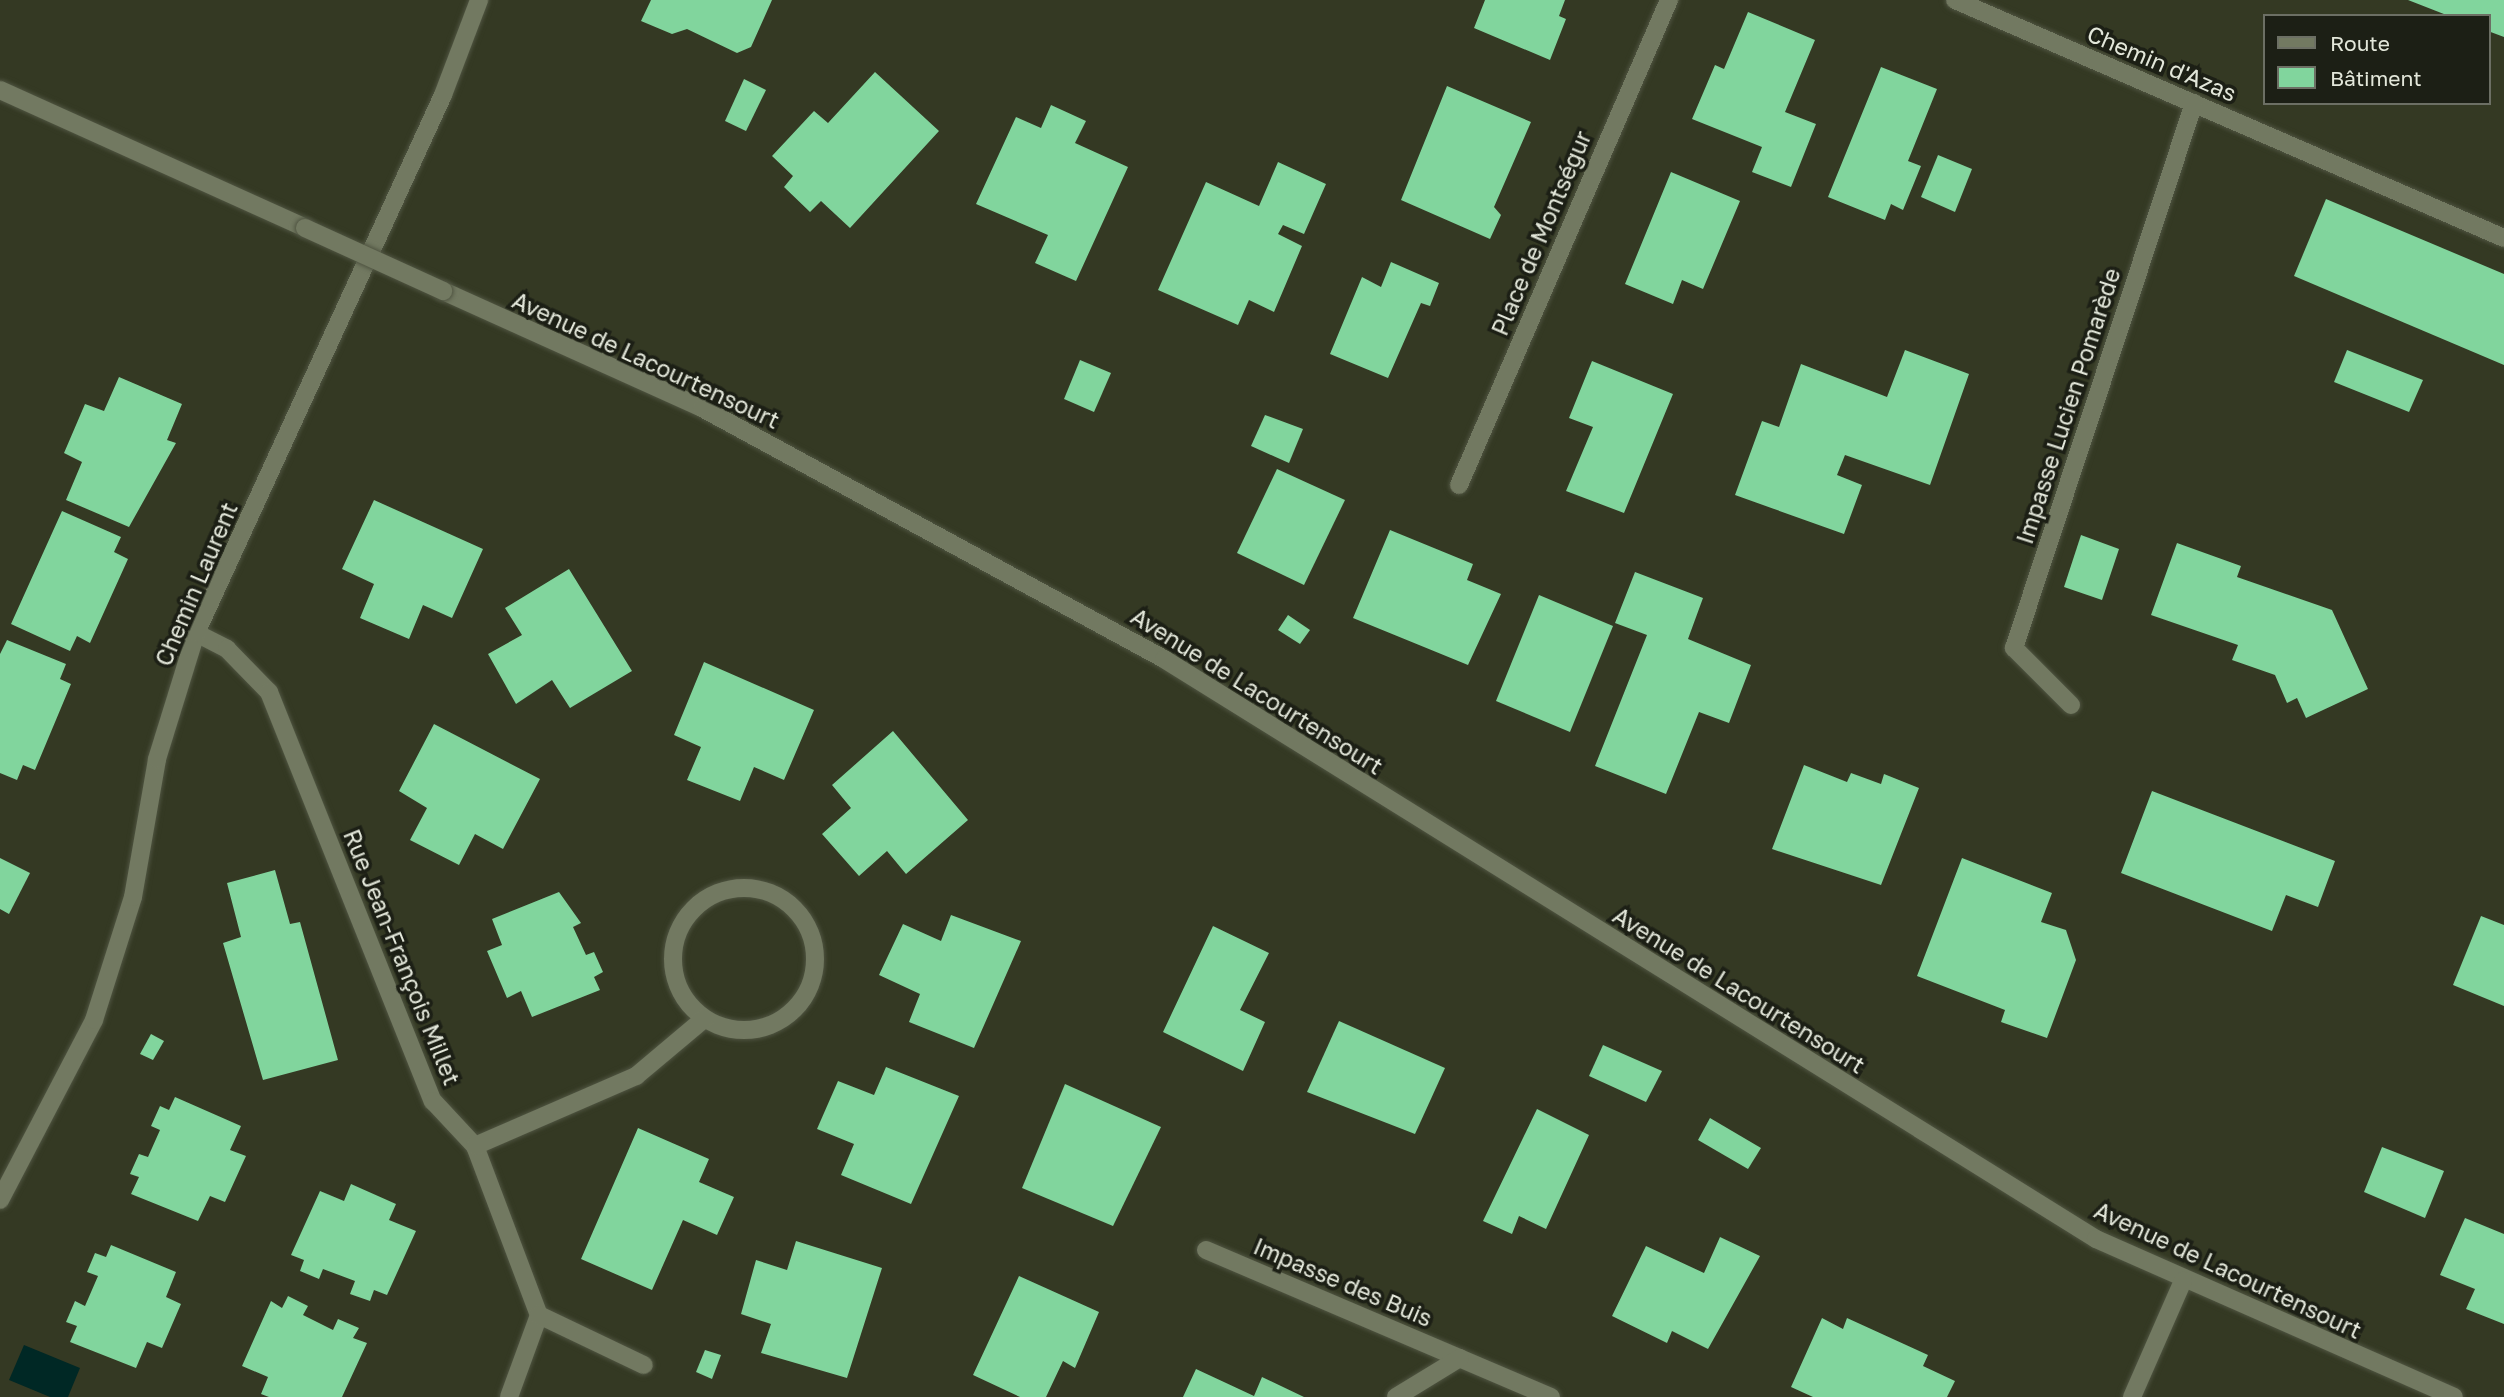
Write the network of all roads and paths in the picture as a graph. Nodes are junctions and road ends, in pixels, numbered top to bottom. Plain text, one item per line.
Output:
1 (479, 0) edge
2 (1669, 0) edge
3 (1955, 0) edge
4 (0, 90) edge
5 (2194, 103) junction
6 (2504, 238) edge
7 (1459, 485) dead end
8 (197, 633) junction
9 (2071, 705) dead end
10 (704, 1019) junction
11 (475, 1146) junction
12 (0, 1200) edge
13 (1206, 1250) dead end
14 (2183, 1281) junction
15 (539, 1315) junction
16 (1460, 1358) junction
17 (644, 1365) dead end
18 (509, 1397) edge
19 (1396, 1397) edge
20 (1551, 1397) edge
21 (2132, 1397) edge
22 (2454, 1397) edge

1 - 8 street, Chemin Laurent
2 - 7 street, Place de Montségur
3 - 5 street, Chemin d'Azas
4 - 14 street, Avenue de Lacourtensourt, bridge
5 - 6 street, Chemin d'Azas
5 - 9 street, Impasse Lucien Pomarède
8 - 11 street, Rue Jean-François Millet
8 - 12 street, Chemin Laurent
10 - 10 street
10 - 11 street
11 - 15 street, Rue Jean-François Millet
13 - 16 street, Impasse des Buis
14 - 21 street
14 - 22 street, Avenue de Lacourtensourt
15 - 17 street
15 - 18 street
16 - 19 street
16 - 20 street, Impasse des Buis

